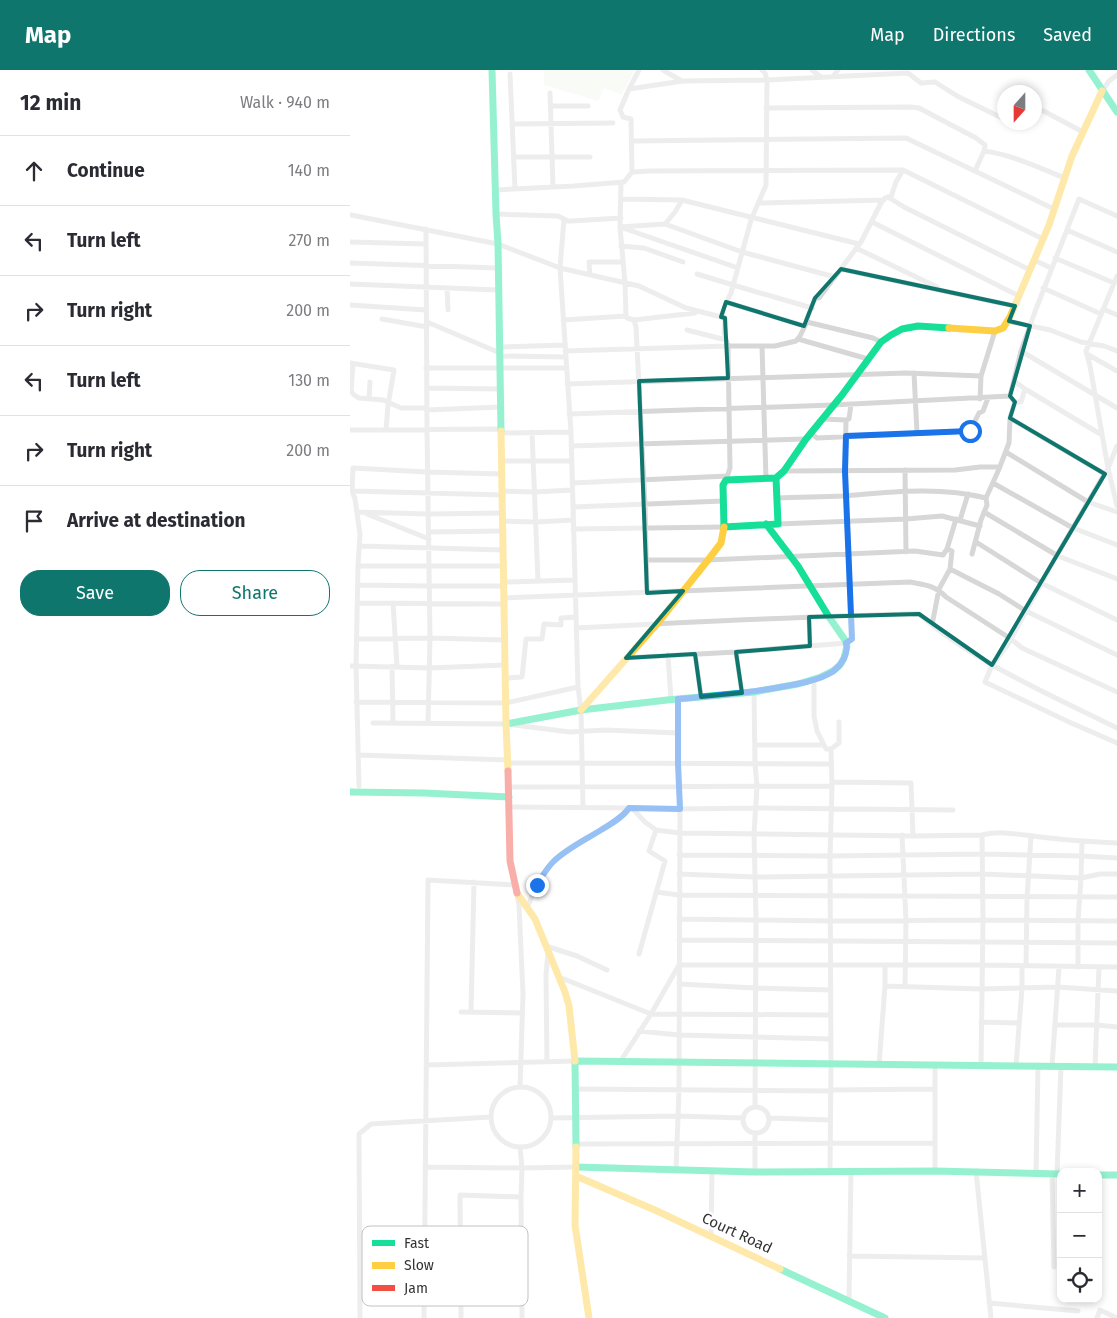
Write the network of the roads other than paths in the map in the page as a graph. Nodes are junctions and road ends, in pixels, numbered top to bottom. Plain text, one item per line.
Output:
1 (492, 70) edge
2 (639, 70) edge
3 (663, 70) edge
4 (762, 70) edge
5 (812, 70) edge
6 (838, 70) edge
7 (1089, 70) edge
8 (905, 72) edge
9 (510, 74) dead end
10 (1117, 74) edge
11 (833, 76) junction
12 (821, 77) junction
13 (767, 80) junction
14 (683, 81) junction
15 (629, 89) junction
16 (1102, 91) junction
17 (550, 92) dead end
18 (551, 106) junction
19 (588, 106) dead end
20 (766, 108) junction
21 (1042, 110) edge
22 (1117, 112) edge
23 (997, 116) edge
24 (613, 123) dead end
25 (512, 124) junction
26 (551, 124) junction
27 (1083, 132) junction
28 (766, 139) junction
29 (632, 141) junction
30 (984, 151) junction
31 (514, 157) junction
32 (552, 157) junction
33 (590, 157) dead end
34 (903, 170) junction
35 (766, 171) junction
36 (975, 171) junction
37 (632, 172) junction
38 (1065, 178) junction
39 (621, 183) junction
40 (553, 187) junction
41 (515, 189) junction
42 (495, 190) junction
43 (621, 199) junction
44 (886, 199) junction
45 (682, 200) junction
46 (759, 203) junction
47 (1054, 209) junction
48 (496, 214) junction
49 (351, 215) edge
50 (1117, 216) edge
51 (621, 218) junction
52 (752, 218) junction
53 (564, 219) junction
54 (872, 222) junction
55 (665, 224) junction
56 (620, 227) junction
57 (426, 229) junction
58 (1067, 230) junction
59 (648, 236) junction
60 (1043, 239) junction
61 (350, 242) edge
62 (426, 244) junction
63 (498, 244) junction
64 (621, 246) junction
65 (858, 246) junction
66 (644, 248) junction
67 (742, 252) junction
68 (1117, 252) edge
69 (1055, 258) junction
70 (1034, 260) junction
71 (623, 262) junction
72 (683, 262) dead end
73 (350, 263) edge
74 (426, 266) junction
75 (498, 268) junction
76 (560, 268) junction
77 (738, 268) junction
78 (1052, 268) junction
79 (841, 269) junction
80 (1030, 270) junction
81 (697, 274) dead end
82 (590, 275) junction
83 (1117, 276) edge
84 (835, 277) junction
85 (625, 283) junction
86 (1115, 283) edge
87 (350, 284) edge
88 (733, 286) junction
89 (426, 287) junction
90 (447, 288) junction
91 (1043, 288) junction
92 (498, 290) junction
93 (943, 290) junction
94 (1019, 296) junction
95 (726, 302) junction
96 (350, 305) edge
97 (1015, 306) junction
98 (812, 308) junction
99 (426, 310) junction
100 (448, 310) dead end
101 (1102, 311) junction
102 (700, 312) junction
103 (1117, 315) edge
104 (626, 316) junction
105 (721, 318) junction
106 (382, 319) dead end
107 (563, 320) junction
108 (634, 320) junction
109 (1008, 321) junction
110 (426, 324) junction
111 (806, 324) junction
112 (1030, 326) junction
113 (687, 330) dead end
114 (996, 331) junction
115 (798, 339) junction
116 (881, 342) junction
117 (727, 343) junction
118 (1089, 343) junction
119 (762, 346) junction
120 (637, 349) junction
121 (565, 351) junction
122 (1021, 351) junction
123 (1117, 351) edge
124 (500, 352) junction
125 (1087, 354) junction
126 (868, 359) junction
127 (352, 363) edge
128 (426, 368) junction
129 (500, 368) junction
130 (566, 368) junction
131 (1117, 370) edge
132 (914, 373) junction
133 (857, 374) junction
134 (981, 376) junction
135 (763, 377) junction
136 (728, 378) junction
137 (639, 381) junction
138 (1014, 381) junction
139 (370, 382) dead end
140 (568, 384) junction
141 (426, 388) junction
142 (500, 389) junction
143 (1025, 390) junction
144 (1010, 396) junction
145 (1096, 396) junction
146 (980, 398) junction
147 (988, 398) junction
148 (370, 399) junction
149 (915, 401) junction
150 (1015, 402) junction
151 (389, 403) junction
152 (850, 404) junction
153 (833, 405) junction
154 (500, 407) junction
155 (764, 408) junction
156 (1117, 408) edge
157 (426, 409) junction
158 (728, 409) junction
159 (641, 412) junction
160 (569, 414) junction
161 (1010, 418) junction
162 (823, 419) junction
163 (846, 420) junction
164 (350, 430) edge
165 (386, 430) junction
166 (427, 430) junction
167 (501, 431) junction
168 (532, 432) junction
169 (571, 432) junction
170 (917, 433) junction
171 (1102, 435) junction
172 (809, 436) junction
173 (846, 436) junction
174 (765, 440) junction
175 (730, 441) junction
176 (642, 443) junction
177 (571, 446) junction
178 (1117, 446) edge
179 (1006, 452) junction
180 (502, 461) junction
181 (533, 461) junction
182 (572, 461) junction
183 (1000, 467) junction
184 (1108, 468) junction
185 (905, 470) junction
186 (784, 471) junction
187 (845, 471) junction
188 (427, 472) junction
189 (502, 474) junction
190 (1107, 476) junction
191 (727, 478) junction
192 (776, 478) junction
193 (644, 479) junction
194 (766, 479) junction
195 (1117, 480) edge
196 (572, 482) junction
197 (993, 483) junction
198 (572, 490) junction
199 (352, 491) junction
200 (534, 492) junction
201 (905, 492) junction
202 (503, 493) junction
203 (428, 494) junction
204 (968, 494) junction
205 (1115, 494) edge
206 (846, 495) junction
207 (777, 498) junction
208 (986, 498) junction
209 (723, 501) junction
210 (1088, 502) junction
211 (645, 505) junction
212 (1117, 506) edge
213 (573, 507) junction
214 (357, 512) junction
215 (984, 512) junction
216 (1117, 512) edge
217 (364, 513) junction
218 (503, 513) junction
219 (428, 514) junction
220 (906, 519) junction
221 (958, 519) junction
222 (573, 520) junction
223 (847, 521) junction
224 (503, 522) junction
225 (536, 522) junction
226 (766, 524) junction
227 (778, 524) junction
228 (980, 526) junction
229 (724, 527) junction
230 (645, 528) junction
231 (1073, 528) junction
232 (573, 529) junction
233 (503, 531) junction
234 (429, 532) junction
235 (429, 540) junction
236 (976, 542) junction
237 (359, 546) junction
238 (1117, 546) edge
239 (429, 547) junction
240 (947, 548) junction
241 (504, 550) junction
242 (906, 552) junction
243 (848, 554) junction
244 (972, 554) dead end
245 (791, 556) junction
246 (1056, 556) junction
247 (646, 560) junction
248 (708, 560) junction
249 (358, 566) junction
250 (504, 566) junction
251 (429, 567) junction
252 (950, 569) junction
253 (1117, 579) edge
254 (575, 580) junction
255 (538, 581) junction
256 (1041, 583) junction
257 (504, 584) junction
258 (849, 584) junction
259 (358, 585) junction
260 (810, 585) junction
261 (430, 586) junction
262 (939, 590) junction
263 (683, 591) junction
264 (647, 593) junction
265 (576, 596) junction
266 (504, 601) junction
267 (358, 603) junction
268 (393, 603) junction
269 (430, 604) junction
270 (1026, 612) junction
271 (829, 616) junction
272 (851, 616) junction
273 (576, 617) junction
274 (809, 617) junction
275 (1117, 620) edge
276 (657, 624) junction
277 (932, 625) junction
278 (576, 628) junction
279 (396, 638) junction
280 (430, 638) junction
281 (357, 639) junction
282 (1011, 639) junction
283 (505, 640) junction
284 (846, 643) junction
285 (810, 646) junction
286 (736, 652) junction
287 (695, 654) junction
288 (668, 655) junction
289 (1117, 655) edge
290 (626, 658) junction
291 (505, 665) junction
292 (992, 665) junction
293 (353, 666) edge
294 (394, 666) junction
295 (430, 668) junction
296 (506, 678) junction
297 (814, 679) junction
298 (578, 687) junction
299 (754, 692) junction
300 (1117, 692) edge
301 (742, 693) junction
302 (701, 697) junction
303 (674, 699) junction
304 (356, 702) junction
305 (393, 702) junction
306 (428, 703) junction
307 (506, 703) junction
308 (581, 710) junction
309 (839, 722) dead end
310 (373, 723) dead end
311 (393, 723) junction
312 (428, 723) junction
313 (506, 724) junction
314 (1117, 728) edge
315 (580, 732) junction
316 (678, 732) junction
317 (1117, 743) edge
318 (755, 745) junction
319 (824, 745) junction
320 (831, 749) junction
321 (358, 755) junction
322 (508, 762) junction
323 (582, 763) junction
324 (678, 763) junction
325 (755, 764) junction
326 (831, 764) junction
327 (832, 784) junction
328 (359, 786) dead end
329 (679, 786) junction
330 (757, 786) junction
331 (509, 787) junction
332 (583, 787) junction
333 (350, 792) edge
334 (509, 798) junction
335 (510, 807) junction
336 (583, 808) junction
337 (631, 808) junction
338 (756, 808) junction
339 (680, 809) junction
340 (831, 809) junction
341 (912, 809) junction
342 (952, 810) dead end
343 (656, 830) junction
344 (680, 833) junction
345 (754, 834) junction
346 (830, 835) junction
347 (902, 835) junction
348 (982, 835) junction
349 (913, 836) junction
350 (1031, 836) junction
351 (1082, 842) junction
352 (1117, 844) edge
353 (982, 854) junction
354 (679, 855) junction
355 (1030, 855) junction
356 (755, 856) junction
357 (830, 856) junction
358 (903, 856) junction
359 (1081, 856) junction
360 (1117, 858) edge
361 (679, 874) junction
362 (983, 874) junction
363 (1117, 874) edge
364 (904, 875) junction
365 (1028, 875) junction
366 (830, 876) junction
367 (755, 877) junction
368 (1081, 878) junction
369 (474, 882) junction
370 (515, 888) junction
371 (656, 892) junction
372 (679, 895) junction
373 (755, 895) junction
374 (830, 896) junction
375 (983, 896) junction
376 (904, 897) junction
377 (1080, 897) junction
378 (1117, 897) edge
379 (1026, 898) junction
380 (527, 908) junction
381 (679, 919) junction
382 (756, 919) junction
383 (830, 920) junction
384 (906, 920) junction
385 (983, 920) junction
386 (1026, 921) junction
387 (1078, 921) junction
388 (1117, 922) edge
389 (679, 940) junction
390 (756, 940) junction
391 (830, 942) junction
392 (906, 942) junction
393 (1026, 942) junction
394 (982, 943) junction
395 (1078, 943) junction
396 (1117, 943) edge
397 (547, 948) junction
398 (639, 954) dead end
399 (679, 965) junction
400 (982, 965) junction
401 (755, 966) junction
402 (830, 966) junction
403 (885, 966) junction
404 (905, 966) junction
405 (1024, 966) junction
406 (1059, 967) junction
407 (1078, 967) junction
408 (1099, 967) junction
409 (1117, 967) edge
410 (607, 970) dead end
411 (559, 977) junction
412 (679, 984) junction
413 (885, 986) junction
414 (905, 986) junction
415 (1058, 987) junction
416 (756, 988) junction
417 (1022, 988) junction
418 (981, 989) junction
419 (830, 990) junction
420 (1098, 990) junction
421 (1117, 991) edge
422 (461, 1012) dead end
423 (471, 1012) junction
424 (522, 1012) junction
425 (650, 1014) junction
426 (678, 1014) junction
427 (756, 1014) junction
428 (830, 1015) junction
429 (981, 1022) junction
430 (1019, 1023) junction
431 (1055, 1025) junction
432 (1097, 1025) junction
433 (1117, 1027) edge
434 (639, 1031) junction
435 (679, 1035) junction
436 (756, 1037) junction
437 (831, 1039) junction
438 (575, 1061) junction
439 (521, 1062) junction
440 (547, 1062) junction
441 (620, 1062) junction
442 (679, 1063) junction
443 (756, 1063) junction
444 (427, 1064) junction
445 (831, 1065) junction
446 (879, 1065) junction
447 (935, 1065) junction
448 (981, 1065) junction
449 (1016, 1066) junction
450 (1038, 1066) junction
451 (1052, 1066) junction
452 (1061, 1066) junction
453 (1095, 1067) junction
454 (1117, 1067) edge
455 (520, 1087) junction
456 (576, 1089) junction
457 (935, 1089) junction
458 (679, 1090) junction
459 (756, 1090) junction
460 (831, 1091) junction
461 (755, 1106) junction
462 (678, 1116) junction
463 (491, 1117) junction
464 (551, 1118) junction
465 (576, 1118) junction
466 (742, 1118) junction
467 (769, 1118) junction
468 (426, 1120) junction
469 (830, 1120) junction
470 (755, 1133) junction
471 (830, 1143) junction
472 (935, 1143) junction
473 (575, 1144) junction
474 (677, 1144) junction
475 (754, 1144) junction
476 (520, 1147) junction
477 (426, 1167) junction
478 (576, 1167) junction
479 (522, 1168) junction
480 (1057, 1168) edge
481 (676, 1169) junction
482 (712, 1170) junction
483 (851, 1170) junction
484 (830, 1171) junction
485 (935, 1171) junction
486 (976, 1171) junction
487 (755, 1172) junction
488 (1036, 1173) junction
489 (1057, 1174) edge
490 (1102, 1175) edge
491 (1117, 1175) edge
492 (576, 1176) junction
493 (520, 1197) junction
494 (425, 1226) edge
495 (460, 1226) edge
496 (520, 1226) edge
497 (711, 1236) junction
498 (849, 1256) junction
499 (984, 1258) junction
500 (1054, 1267) dead end
501 (848, 1301) junction
502 (989, 1302) junction
503 (1078, 1311) dead end
504 (360, 1318) edge
505 (589, 1318) edge
506 (885, 1318) edge
507 (991, 1318) edge
508 (1097, 1318) edge
509 (1117, 1318) edge

1 - 42 street
2 - 15 street
3 - 14 street
4 - 13 street
5 - 12 street
6 - 11 street
7 - 16 street
8 - 11 street
8 - 23 street
9 - 25 street
10 - 16 street
11 - 12 street
12 - 13 street
13 - 14 street
13 - 20 street
14 - 15 street
15 - 29 street
16 - 22 street
16 - 27 street
17 - 18 street
18 - 19 street
18 - 26 street
20 - 28 street
20 - 30 street
21 - 27 street
24 - 26 street
25 - 26 street
25 - 31 street
26 - 32 street
27 - 38 street
28 - 29 street
28 - 35 street
28 - 36 street
29 - 37 street
30 - 36 street
30 - 38 street
31 - 32 street
31 - 41 street
32 - 33 street
32 - 40 street
34 - 35 street
34 - 44 street
34 - 60 street
35 - 37 street
35 - 46 street
36 - 47 street
37 - 39 street
38 - 47 street
39 - 40 street
39 - 43 street
40 - 41 street
41 - 42 street
42 - 48 street
43 - 45 street
43 - 51 street
44 - 46 street
44 - 54 street
44 - 80 street
45 - 52 street
45 - 55 street
46 - 52 street
47 - 60 street
48 - 53 street
48 - 63 street
49 - 57 street
50 - 58 street
51 - 53 street
51 - 56 street
52 - 65 street
52 - 67 street
53 - 76 street
54 - 65 street
54 - 94 street
55 - 56 street
55 - 67 street
56 - 59 street
56 - 64 street
57 - 62 street
57 - 63 street
58 - 68 street
58 - 69 street
59 - 66 street
59 - 77 street
60 - 70 street
61 - 62 street
62 - 74 street
63 - 75 street
63 - 76 street
64 - 66 street
64 - 71 street
65 - 79 street
65 - 93 street
66 - 72 street
67 - 77 street
67 - 84 street
69 - 78 street
69 - 86 street
70 - 78 street
70 - 80 street
71 - 82 street
71 - 85 street
73 - 74 street
74 - 75 street
74 - 89 street
75 - 92 street
76 - 82 street
76 - 107 street
77 - 88 street
78 - 91 street
79 - 84 street
79 - 93 street
80 - 94 street
81 - 88 street
82 - 85 street
83 - 86 street
84 - 98 street
85 - 102 street
85 - 104 street
86 - 101 street
87 - 89 street
88 - 95 street
88 - 98 street
89 - 90 street
89 - 99 street
90 - 92 street
90 - 100 street
91 - 101 street
91 - 112 street
92 - 124 street
93 - 97 street
94 - 97 street
95 - 105 street
95 - 111 street
96 - 99 street
97 - 109 street
98 - 111 street
99 - 110 street
101 - 103 street
101 - 118 street
102 - 105 street
102 - 108 street
104 - 107 street
104 - 108 street
105 - 117 street
106 - 110 street
107 - 121 street
108 - 120 street
109 - 112 street
109 - 114 street
110 - 124 street
110 - 128 street
111 - 115 street
111 - 116 street
112 - 118 street
112 - 122 street
113 - 117 street
114 - 116 street
114 - 134 street
115 - 119 street
115 - 126 street
116 - 126 street
117 - 119 street
117 - 120 street
117 - 136 street
118 - 123 street
118 - 125 street
119 - 135 street
120 - 121 street
120 - 137 street
121 - 124 street
121 - 124 street
121 - 130 street
122 - 138 street
122 - 145 street
124 - 129 street
125 - 131 street
125 - 145 street
126 - 133 street
127 - 148 street
127 - 151 street
128 - 129 street
128 - 141 street
129 - 130 street
129 - 142 street
130 - 140 street
132 - 133 street
132 - 134 street
132 - 149 street
133 - 135 street
133 - 153 street
134 - 146 street
135 - 136 street
135 - 155 street
136 - 137 street
136 - 158 street
137 - 140 street
137 - 159 street
138 - 143 street
138 - 144 street
139 - 148 street
140 - 160 street
141 - 142 street
141 - 157 street
142 - 154 street
143 - 150 street
143 - 171 street
144 - 147 street
144 - 150 street
145 - 156 street
145 - 171 street
146 - 147 street
146 - 149 street
147 - 170 street
148 - 151 street
149 - 152 street
149 - 170 street
150 - 161 street
151 - 157 street
151 - 165 street
152 - 153 street
152 - 163 street
153 - 155 street
153 - 162 street
154 - 157 street
154 - 167 street
155 - 158 street
155 - 174 street
157 - 166 street
158 - 159 street
158 - 175 street
159 - 160 street
159 - 176 street
160 - 169 street
161 - 179 street
161 - 190 street
162 - 163 street
162 - 172 street
163 - 173 street
164 - 165 street
165 - 166 street
166 - 167 street
166 - 188 street
167 - 168 street
167 - 180 street
168 - 169 street
168 - 181 street
169 - 177 street
170 - 173 street
171 - 184 street
172 - 173 street
172 - 174 street
172 - 186 street
173 - 187 street
174 - 175 street
174 - 194 street
175 - 176 street
175 - 191 street
176 - 177 street
176 - 193 street
177 - 182 street
178 - 184 street
179 - 183 street
179 - 210 street
180 - 181 street
180 - 189 street
181 - 182 street
181 - 200 street
182 - 196 street
183 - 185 street
183 - 197 street
184 - 190 street
185 - 187 street
185 - 201 street
186 - 187 street
186 - 192 street
187 - 206 street
188 - 189 street
188 - 199 street
188 - 203 street
189 - 202 street
190 - 195 street
190 - 205 street
190 - 210 street
191 - 193 street
191 - 194 street
191 - 209 street
192 - 194 street
192 - 207 street
193 - 196 street
193 - 211 street
196 - 198 street
197 - 208 street
197 - 231 street
198 - 200 street
198 - 213 street
199 - 203 street
199 - 214 street
200 - 202 street
200 - 225 street
201 - 204 street
201 - 206 street
201 - 220 street
202 - 203 street
202 - 218 street
203 - 219 street
204 - 208 street
204 - 221 street
205 - 212 street
206 - 207 street
206 - 223 street
207 - 227 street
208 - 215 street
209 - 211 street
209 - 229 street
210 - 216 street
210 - 231 street
211 - 213 street
211 - 230 street
213 - 222 street
214 - 217 street
214 - 237 street
215 - 228 street
215 - 246 street
217 - 219 street
217 - 235 street
218 - 219 street
218 - 224 street
219 - 234 street
220 - 221 street
220 - 223 street
220 - 242 street
221 - 228 street
221 - 240 street
222 - 225 street
222 - 232 street
223 - 227 street
223 - 243 street
224 - 225 street
224 - 233 street
225 - 255 street
226 - 227 street
226 - 229 street
226 - 245 street
228 - 236 street
229 - 230 street
229 - 248 street
230 - 232 street
230 - 247 street
231 - 238 street
231 - 246 street
232 - 254 street
233 - 234 street
233 - 241 street
234 - 235 street
235 - 239 street
236 - 244 street
236 - 256 street
237 - 239 street
237 - 249 street
239 - 241 street
239 - 251 street
240 - 242 street
240 - 252 street
241 - 250 street
242 - 243 street
243 - 245 street
243 - 258 street
245 - 248 street
245 - 260 street
246 - 253 street
246 - 256 street
247 - 248 street
247 - 264 street
248 - 263 street
249 - 251 street
249 - 259 street
250 - 251 street
250 - 257 street
251 - 261 street
252 - 262 street
252 - 270 street
254 - 255 street
254 - 265 street
255 - 257 street
256 - 270 street
256 - 275 street
257 - 261 street
257 - 266 street
258 - 260 street
258 - 262 street
258 - 272 street
259 - 261 street
259 - 267 street
260 - 263 street
260 - 271 street
261 - 269 street
262 - 277 street
262 - 282 street
263 - 264 street
263 - 276 street
264 - 265 street
265 - 266 street
265 - 273 street
266 - 269 street
266 - 283 street
267 - 268 street
267 - 281 street
268 - 269 street
268 - 279 street
269 - 280 street
270 - 282 street
270 - 289 street
271 - 272 street
271 - 274 street
271 - 284 street
272 - 277 street
272 - 284 street
273 - 278 street
273 - 296 street
274 - 276 street
274 - 285 street
276 - 278 street
276 - 290 street
277 - 292 street
278 - 298 street
279 - 280 street
279 - 281 street
279 - 294 street
280 - 283 street
280 - 295 street
281 - 293 street
282 - 292 street
282 - 300 street
283 - 291 street
284 - 285 street
284 - 297 street
285 - 286 street
286 - 287 street
286 - 301 street
287 - 288 street
287 - 302 street
288 - 290 street
288 - 303 street
290 - 308 street
291 - 295 street
291 - 296 street
292 - 314 street
292 - 317 street
293 - 294 street
293 - 304 street
294 - 295 street
294 - 305 street
295 - 306 street
296 - 307 street
297 - 299 street
297 - 319 street
298 - 307 street
298 - 308 street
299 - 301 street
299 - 318 street
301 - 302 street
302 - 303 street
303 - 308 street
303 - 316 street
304 - 305 street
304 - 321 street
305 - 306 street
305 - 311 street
306 - 307 street
306 - 312 street
307 - 313 street
308 - 313 street
308 - 315 street
309 - 320 street
310 - 311 street
311 - 312 street
312 - 313 street
313 - 315 street
313 - 322 street
315 - 316 street
315 - 323 street
316 - 324 street
318 - 319 street
318 - 325 street
319 - 320 street
320 - 326 street
321 - 322 street
321 - 328 street
322 - 323 street
322 - 331 street
323 - 324 street
323 - 332 street
324 - 325 street
324 - 329 street
325 - 326 street
325 - 330 street
326 - 327 street
327 - 330 street
327 - 340 street
327 - 341 street
329 - 330 street
329 - 332 street
329 - 339 street
330 - 338 street
331 - 332 street
331 - 334 street
332 - 336 street
333 - 334 street
334 - 335 street
335 - 336 street
335 - 370 street
336 - 337 street
337 - 339 street
337 - 343 street
337 - 380 street
338 - 339 street
338 - 340 street
338 - 345 street
339 - 344 street
340 - 341 street
340 - 346 street
341 - 342 street
341 - 349 street
343 - 344 street
343 - 371 street
344 - 345 street
344 - 354 street
345 - 346 street
345 - 356 street
346 - 347 street
346 - 357 street
347 - 349 street
347 - 358 street
348 - 349 street
348 - 350 street
348 - 353 street
350 - 351 street
350 - 355 street
351 - 352 street
351 - 359 street
353 - 355 street
353 - 358 street
353 - 362 street
354 - 356 street
354 - 361 street
355 - 359 street
355 - 365 street
356 - 357 street
356 - 367 street
357 - 358 street
357 - 366 street
358 - 364 street
359 - 360 street
359 - 368 street
361 - 367 street
361 - 372 street
362 - 364 street
362 - 365 street
362 - 375 street
363 - 368 street
364 - 366 street
364 - 376 street
365 - 368 street
365 - 379 street
366 - 367 street
366 - 374 street
367 - 373 street
368 - 377 street
369 - 370 street
369 - 423 street
369 - 444 street
370 - 380 street
370 - 424 street
371 - 372 street
371 - 398 street
372 - 373 street
372 - 381 street
373 - 374 street
373 - 382 street
374 - 376 street
374 - 383 street
375 - 376 street
375 - 379 street
375 - 385 street
376 - 384 street
377 - 378 street
377 - 379 street
377 - 387 street
379 - 386 street
380 - 397 street
381 - 382 street
381 - 389 street
382 - 383 street
382 - 390 street
383 - 384 street
383 - 391 street
384 - 385 street
384 - 392 street
385 - 386 street
385 - 394 street
386 - 387 street
386 - 393 street
387 - 388 street
387 - 395 street
389 - 390 street
389 - 399 street
390 - 391 street
390 - 401 street
391 - 392 street
391 - 402 street
392 - 394 street
392 - 404 street
393 - 394 street
393 - 395 street
393 - 405 street
394 - 400 street
395 - 396 street
395 - 407 street
397 - 410 street
397 - 411 street
397 - 440 street
399 - 401 street
399 - 412 street
399 - 425 street
400 - 404 street
400 - 405 street
400 - 418 street
401 - 402 street
401 - 416 street
402 - 403 street
402 - 419 street
403 - 404 street
403 - 413 street
404 - 414 street
405 - 406 street
405 - 417 street
406 - 407 street
406 - 415 street
407 - 408 street
408 - 409 street
408 - 420 street
411 - 425 street
411 - 438 street
412 - 416 street
412 - 426 street
413 - 414 street
413 - 446 street
414 - 418 street
415 - 417 street
415 - 420 street
415 - 431 street
416 - 419 street
416 - 427 street
417 - 418 street
417 - 430 street
418 - 429 street
419 - 428 street
420 - 421 street
420 - 432 street
422 - 423 street
423 - 424 street
424 - 439 street
425 - 426 street
425 - 434 street
426 - 427 street
426 - 435 street
427 - 428 street
427 - 436 street
428 - 437 street
429 - 430 street
429 - 448 street
430 - 449 street
431 - 432 street
431 - 451 street
432 - 433 street
432 - 453 street
434 - 435 street
434 - 441 street
435 - 436 street
435 - 442 street
436 - 437 street
436 - 443 street
437 - 445 street
438 - 440 street
438 - 441 street
438 - 456 street
439 - 440 street
439 - 444 street
439 - 455 street
441 - 442 street
442 - 443 street
442 - 458 street
443 - 445 street
443 - 459 street
444 - 468 street
445 - 446 street
445 - 460 street
446 - 447 street
447 - 448 street
447 - 457 street
448 - 449 street
449 - 450 street
450 - 451 street
450 - 488 street
451 - 452 street
452 - 453 street
452 - 480 street
453 - 454 street
455 - 463 street
455 - 464 street
456 - 458 street
456 - 465 street
457 - 460 street
457 - 472 street
458 - 459 street
458 - 462 street
459 - 460 street
459 - 461 street
460 - 469 street
461 - 466 street
461 - 467 street
462 - 465 street
462 - 466 street
462 - 474 street
463 - 468 street
463 - 476 street
464 - 465 street
464 - 476 street
465 - 473 street
466 - 470 street
467 - 469 street
467 - 470 street
468 - 477 street
468 - 504 street
469 - 471 street
470 - 475 street
471 - 472 street
471 - 475 street
471 - 484 street
472 - 485 street
473 - 474 street
473 - 478 street
474 - 475 street
474 - 481 street
475 - 487 street
476 - 479 street
477 - 479 street
477 - 494 street
478 - 479 street
478 - 481 street
478 - 492 street
479 - 493 street
481 - 482 street
482 - 487 street
482 - 497 street
483 - 484 street
483 - 485 street
483 - 498 street
484 - 487 street
485 - 486 street
486 - 488 street
486 - 499 street
488 - 489 street
489 - 500 street
490 - 491 street
492 - 497 street, Court Road
492 - 505 street
493 - 495 street
493 - 496 street
497 - 501 street, Court Road
498 - 499 street
498 - 501 street
499 - 502 street
501 - 506 street, Court Road
502 - 503 street
502 - 507 street
508 - 509 street

